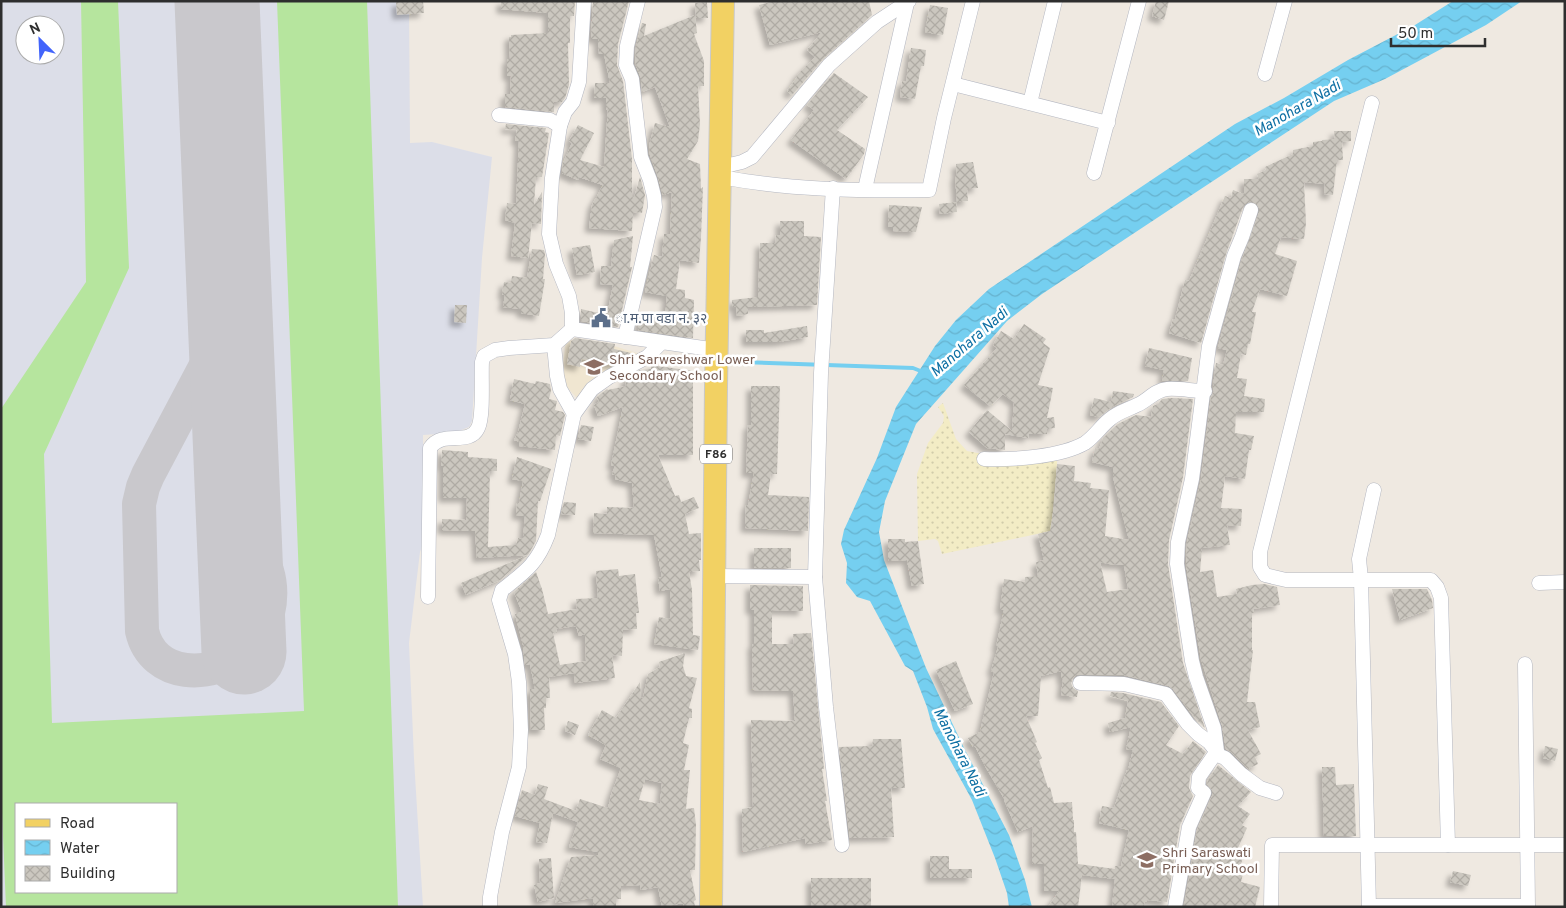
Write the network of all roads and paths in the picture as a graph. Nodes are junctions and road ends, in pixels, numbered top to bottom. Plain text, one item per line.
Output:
1 (584, 1) edge
2 (638, 1) edge
3 (722, 1) edge
4 (973, 1) edge
5 (1055, 1) edge
6 (1139, 1) edge
7 (1284, 1) edge
8 (908, 2) edge
9 (1265, 74) dead end
10 (953, 84) junction
11 (1372, 102) dead end
12 (1030, 103) junction
13 (499, 115) dead end
14 (1108, 123) junction
15 (560, 126) junction
16 (721, 172) junction
17 (1094, 173) dead end
18 (833, 188) junction
19 (865, 189) junction
20 (1251, 210) dead end
21 (572, 330) junction
22 (625, 337) junction
23 (661, 343) junction
24 (554, 345) junction
25 (717, 350) junction
26 (1205, 391) junction
27 (574, 414) junction
28 (984, 459) dead end
29 (1374, 490) dead end
30 (715, 576) junction
31 (815, 577) junction
32 (1361, 579) junction
33 (1565, 582) edge
34 (1539, 583) dead end
35 (428, 597) dead end
36 (1525, 664) dead end
37 (1080, 683) dead end
38 (1217, 751) junction
39 (1276, 794) dead end
40 (842, 845) dead end
41 (1367, 845) junction
42 (1448, 845) junction
43 (1528, 845) junction
44 (1565, 845) edge
45 (1369, 906) edge
46 (1448, 906) edge
47 (1528, 906) edge
48 (490, 907) edge
49 (711, 907) edge
50 (1175, 907) edge
51 (1271, 907) edge

1 - 15 street
2 - 22 street
3 - 16 main road, F86
4 - 10 street
5 - 12 street
6 - 14 street
7 - 9 street
8 - 16 street
8 - 19 street
10 - 12 street
10 - 19 street
11 - 32 street
12 - 14 street
13 - 15 street
14 - 17 street
15 - 21 street
16 - 18 street
16 - 25 main road, F86
18 - 19 street
18 - 31 street
20 - 26 street
21 - 22 street
21 - 24 street
22 - 23 street
23 - 25 street
23 - 27 street
24 - 27 street
24 - 35 street
25 - 30 main road, F86
26 - 28 street
26 - 38 street
27 - 48 street
29 - 32 street
30 - 31 street
30 - 49 main road, F86
31 - 40 street
32 - 41 street
32 - 42 street
33 - 34 street
36 - 43 street
37 - 38 street
38 - 39 street
38 - 50 street
41 - 42 street
41 - 45 street
41 - 51 street
42 - 43 street
43 - 44 street
43 - 47 street
45 - 46 street
46 - 47 street

